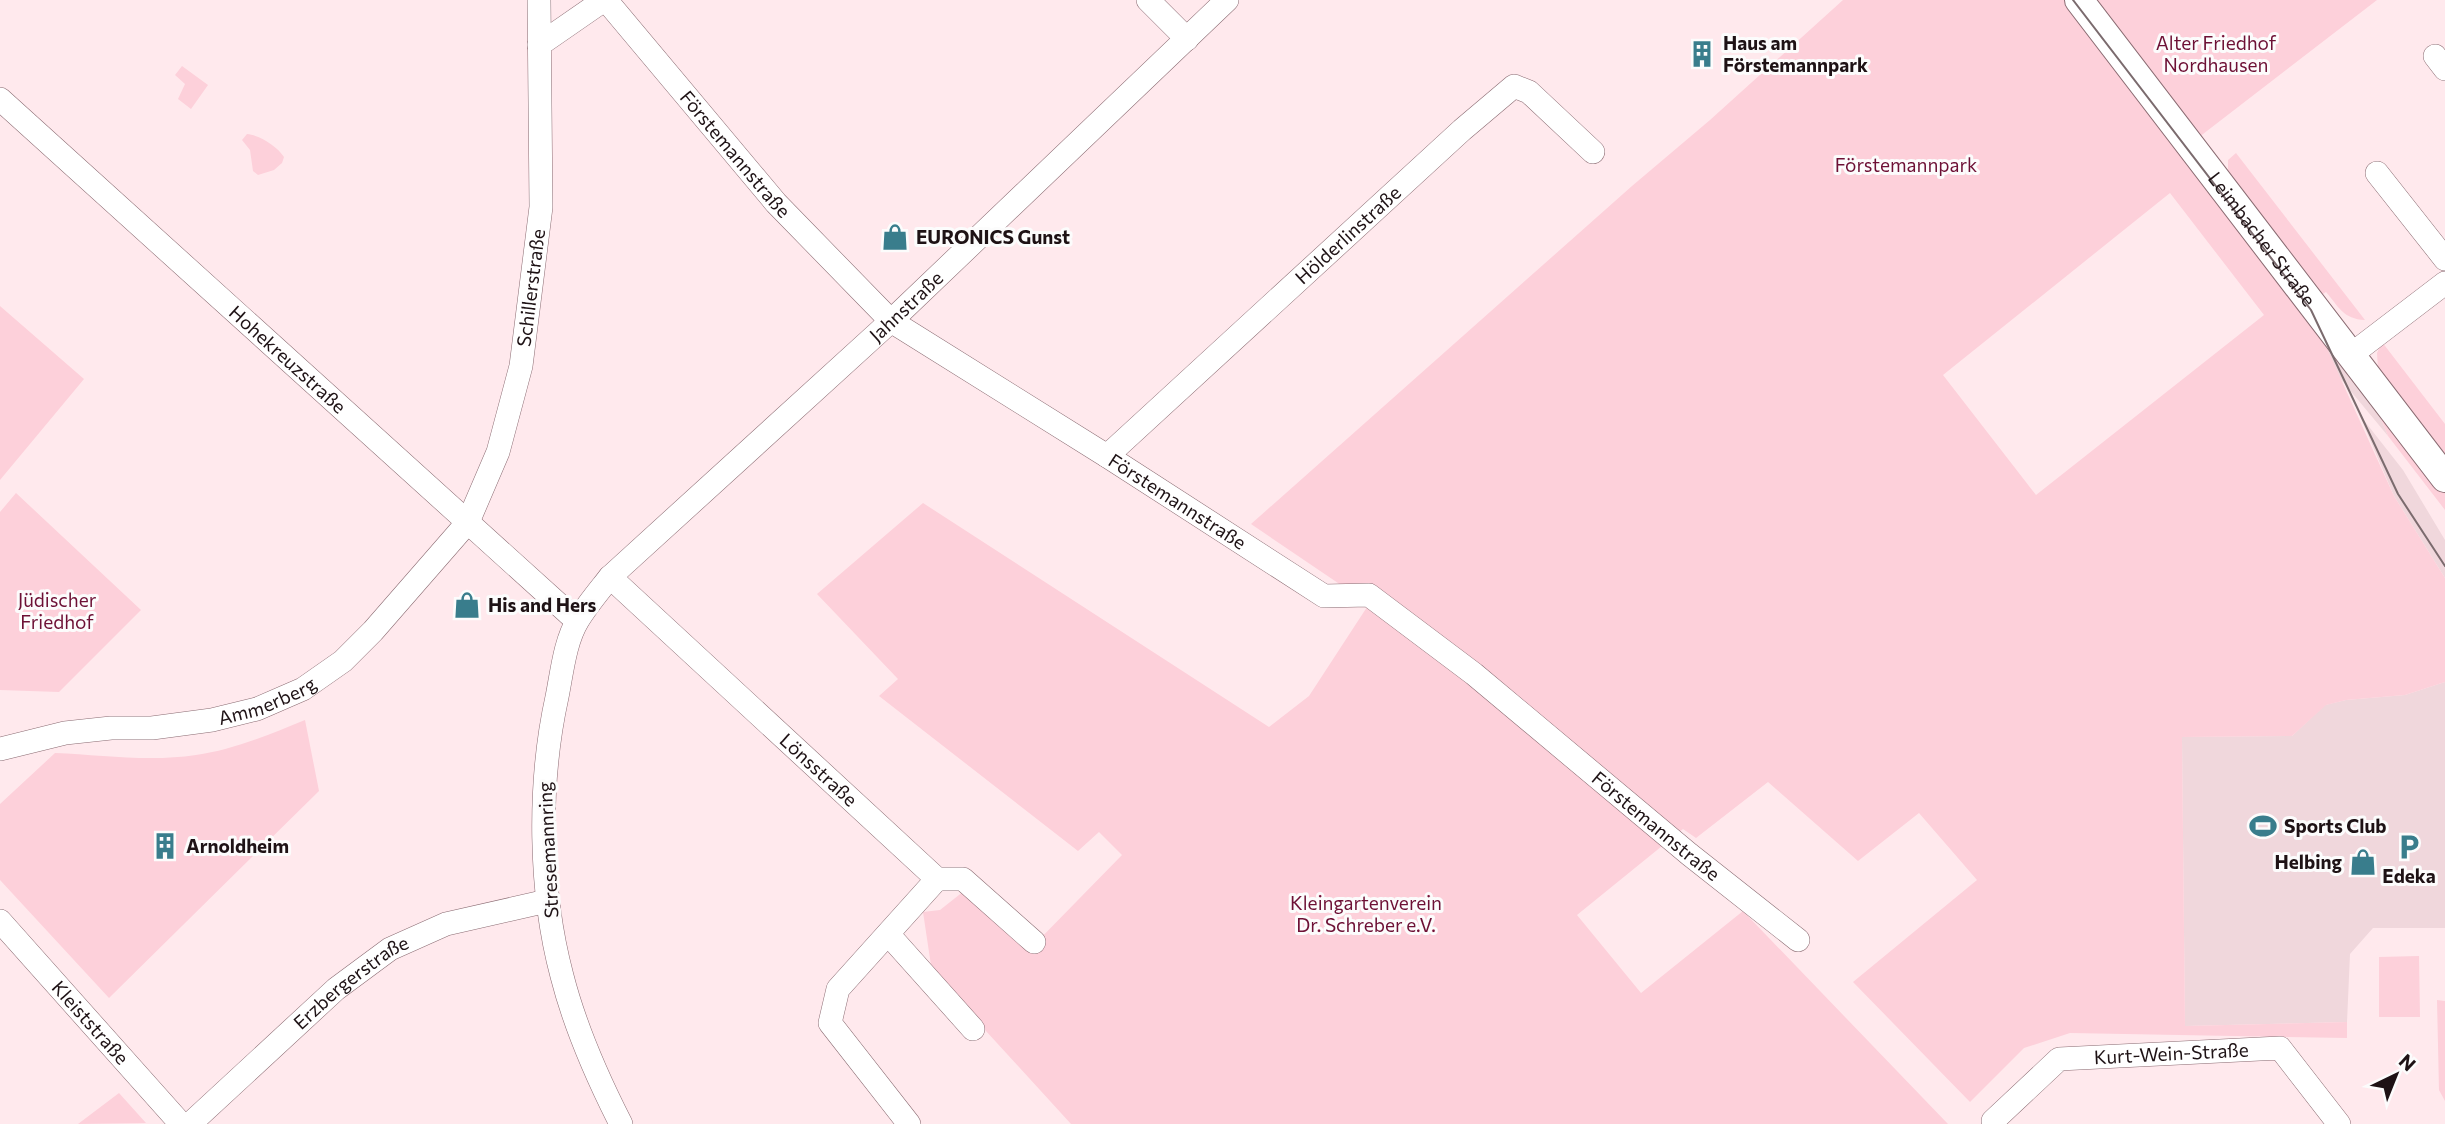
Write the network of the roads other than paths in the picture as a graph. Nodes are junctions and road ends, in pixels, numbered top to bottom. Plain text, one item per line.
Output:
1 (539, 0) edge
2 (605, 0) edge
3 (1148, 0) edge
4 (1227, 0) edge
5 (2079, 0) edge
6 (1187, 38) junction
7 (539, 45) junction
8 (0, 99) edge
9 (1593, 152) dead end
10 (2377, 173) dead end
11 (2445, 259) edge
12 (2445, 283) edge
13 (891, 321) junction
14 (2352, 354) junction
15 (1107, 456) junction
16 (2445, 478) edge
17 (468, 522) junction
18 (610, 577) junction
19 (577, 621) junction
20 (0, 749) edge
21 (937, 879) junction
22 (547, 901) junction
23 (0, 920) edge
24 (888, 934) junction
25 (1798, 940) dead end
26 (1034, 942) dead end
27 (973, 1029) dead end
28 (1993, 1121) dead end
29 (181, 1124) edge
30 (190, 1124) edge
31 (621, 1124) edge
32 (909, 1124) edge
33 (2339, 1124) edge

1 - 7 street, Schillerstraße
2 - 7 street
2 - 13 street, Förstemannstraße
3 - 6 street
4 - 6 street, Jahnstraße
5 - 14 street, Leimbacher Straße
6 - 13 street, Jahnstraße
7 - 17 street, Schillerstraße
8 - 17 street, Hohekreuzstraße
9 - 15 street, Hölderlinstraße
10 - 11 street
12 - 14 street
13 - 15 street, Förstemannstraße
13 - 18 street, Jahnstraße
14 - 16 street, Leimbacher Straße
15 - 25 street, Förstemannstraße
17 - 19 street, Hohekreuzstraße
17 - 20 street, Ammerberg
18 - 19 street, Stresemannring
18 - 21 street, Lönsstraße
19 - 22 street, Stresemannring
21 - 24 street
21 - 26 street
22 - 30 street, Erzbergerstraße
22 - 31 street, Stresemannring
23 - 29 street, Kleiststraße
24 - 27 street
24 - 32 street
28 - 33 street, Kurt-Wein-Straße

